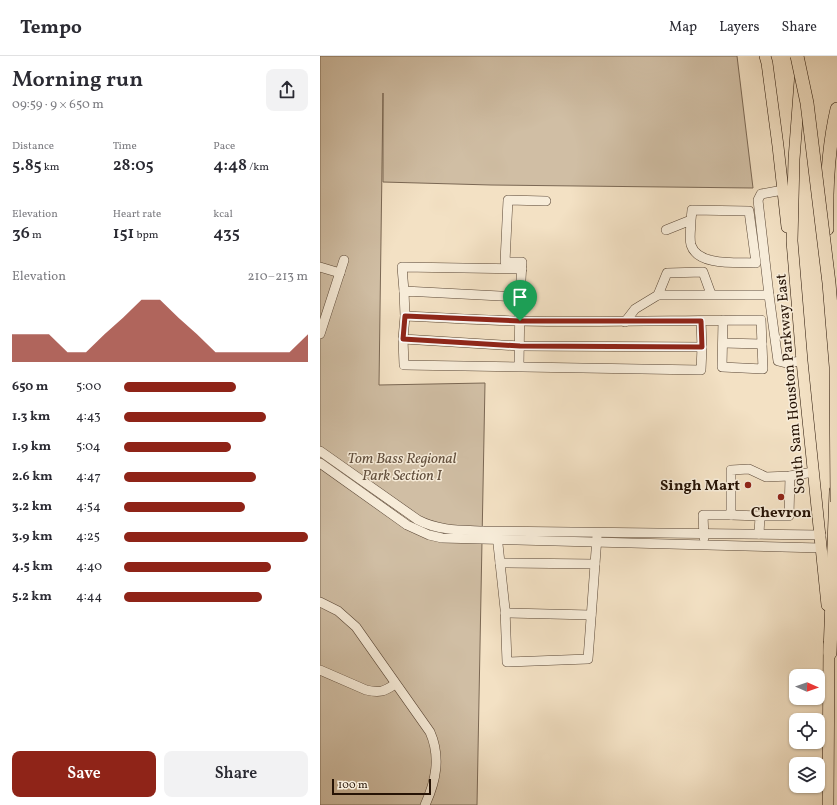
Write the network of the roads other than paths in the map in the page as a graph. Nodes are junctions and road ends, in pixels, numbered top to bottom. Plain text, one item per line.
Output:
1 (765, 56) edge
2 (797, 56) edge
3 (802, 56) edge
4 (837, 109) edge
5 (783, 190) junction
6 (546, 201) dead end
7 (691, 220) junction
8 (666, 230) dead end
9 (792, 241) junction
10 (344, 260) dead end
11 (320, 267) edge
12 (522, 269) junction
13 (340, 273) junction
14 (829, 283) junction
15 (404, 291) junction
16 (711, 294) junction
17 (658, 295) junction
18 (769, 295) junction
19 (520, 297) junction
20 (405, 316) junction
21 (723, 320) junction
22 (520, 321) junction
23 (701, 321) junction
24 (625, 322) junction
25 (320, 334) edge
26 (403, 339) junction
27 (723, 343) junction
28 (762, 344) junction
29 (520, 346) junction
30 (702, 347) junction
31 (802, 360) junction
32 (519, 366) junction
33 (320, 451) edge
34 (837, 456) edge
35 (320, 463) edge
36 (813, 472) junction
37 (790, 476) junction
38 (375, 490) junction
39 (369, 498) junction
40 (837, 502) edge
41 (731, 515) junction
42 (760, 516) junction
43 (597, 533) junction
44 (704, 533) junction
45 (759, 534) junction
46 (821, 535) junction
47 (497, 536) junction
48 (597, 543) junction
49 (704, 546) junction
50 (821, 548) junction
51 (500, 563) junction
52 (595, 564) junction
53 (320, 602) edge
54 (505, 613) junction
55 (591, 615) junction
56 (830, 653) junction
57 (320, 670) edge
58 (395, 684) junction
59 (425, 805) edge
60 (828, 805) edge

1 - 5 main road
2 - 14 highway, bridge
3 - 9 main road, South Sam Houston Parkway East
4 - 14 highway, bridge
5 - 9 main road
5 - 18 lane
6 - 12 lane
7 - 7 lane
7 - 8 lane
9 - 31 main road, South Sam Houston Parkway East
10 - 13 lane
11 - 13 lane
12 - 15 lane
12 - 19 lane
13 - 25 lane
14 - 40 highway, bridge
15 - 19 lane
15 - 20 lane
16 - 17 lane
16 - 17 lane
16 - 18 lane
17 - 24 lane
18 - 31 lane
19 - 22 lane
20 - 22 lane
20 - 26 lane
21 - 23 lane
21 - 27 lane
21 - 28 lane
22 - 24 lane
22 - 29 lane
23 - 24 lane
23 - 30 lane
26 - 29 lane
26 - 32 lane
27 - 28 lane
27 - 28 lane
29 - 30 lane
29 - 32 lane
30 - 32 lane
31 - 36 main road, South Sam Houston Parkway East
33 - 38 lane
34 - 56 highway
35 - 39 lane
36 - 37 lane
36 - 46 main road, South Sam Houston Parkway East
37 - 41 lane
37 - 42 lane
38 - 39 lane
38 - 47 lane
39 - 47 lane
41 - 42 lane
41 - 44 lane
42 - 45 lane
43 - 44 lane
43 - 47 lane
43 - 48 lane
44 - 45 lane
44 - 49 lane
45 - 46 lane
46 - 50 main road, South Sam Houston Parkway East
47 - 48 lane
47 - 51 lane
48 - 49 lane
48 - 52 lane
49 - 50 lane
50 - 56 main road, South Sam Houston Parkway East
51 - 52 lane
51 - 54 lane
52 - 55 lane
53 - 58 lane
54 - 55 lane
54 - 55 lane
56 - 60 main road, South Sam Houston Parkway East
57 - 58 lane
58 - 59 lane

